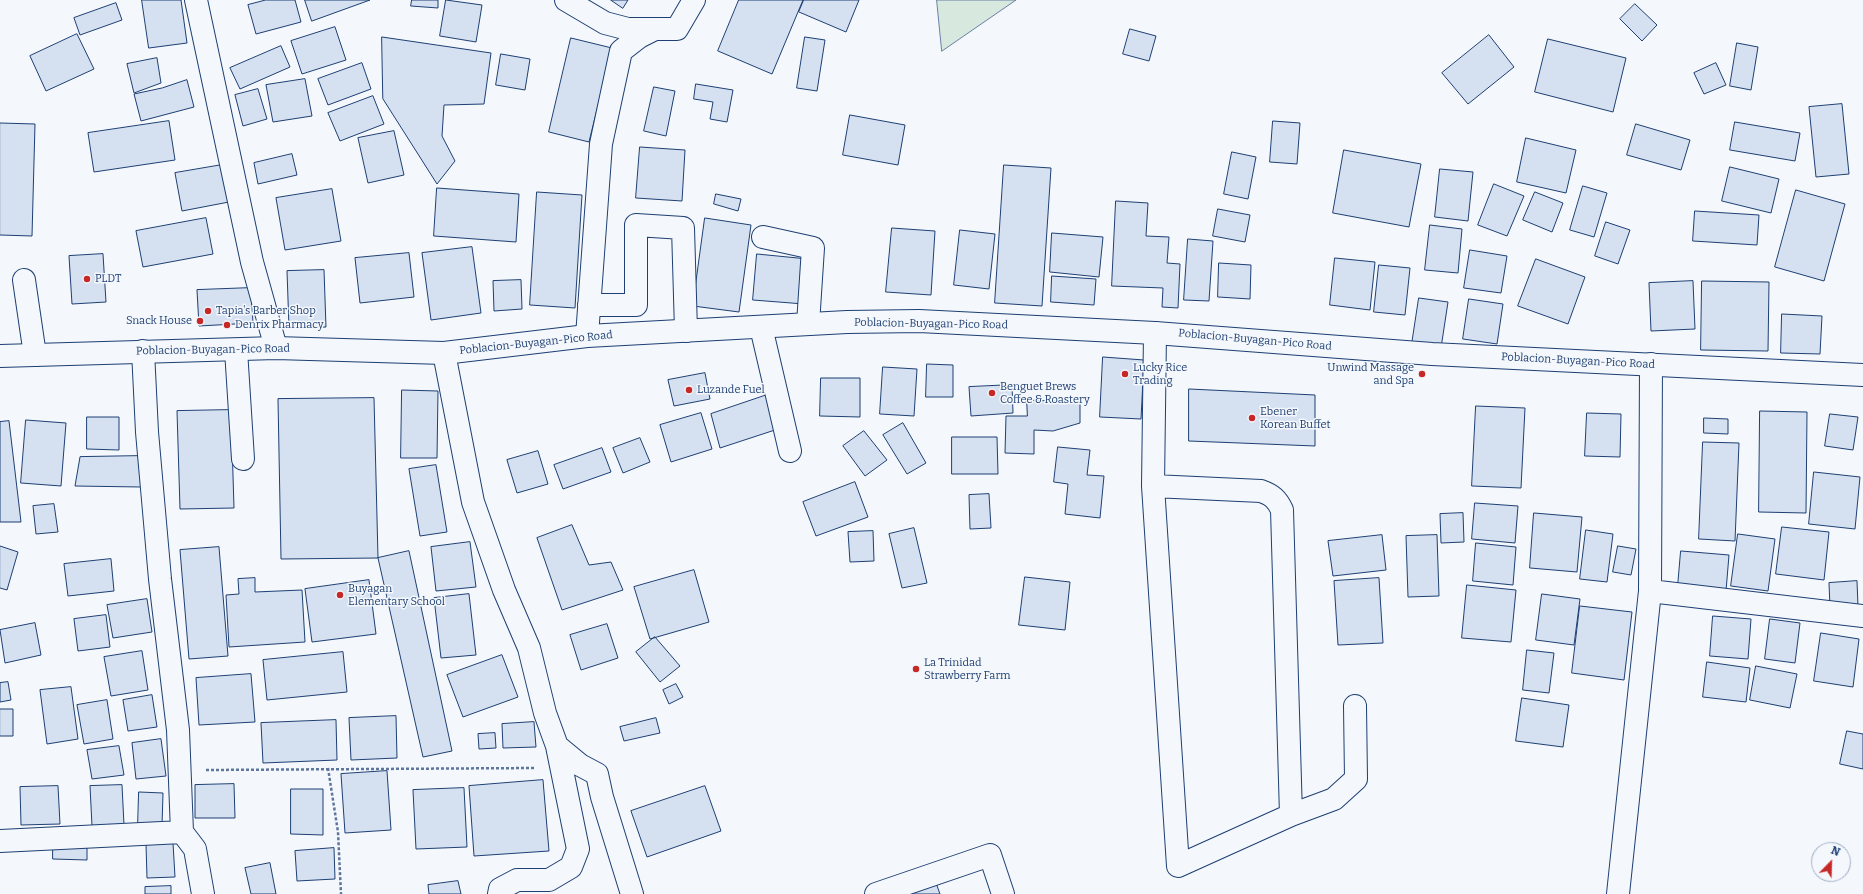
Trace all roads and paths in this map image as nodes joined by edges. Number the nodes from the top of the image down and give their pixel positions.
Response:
1 (196, 0) edge
2 (566, 0) edge
3 (694, 0) edge
4 (655, 29) junction
5 (763, 237) dead end
6 (24, 280) dead end
7 (589, 305) junction
8 (636, 305) junction
9 (808, 324) junction
10 (761, 327) junction
11 (686, 331) junction
12 (1155, 332) junction
13 (637, 334) junction
14 (587, 336) junction
15 (276, 348) junction
16 (236, 350) junction
17 (143, 351) junction
18 (444, 353) junction
19 (36, 355) junction
20 (0, 356) edge
21 (1651, 364) junction
22 (1863, 375) edge
23 (790, 451) dead end
24 (242, 459) dead end
25 (1153, 486) junction
26 (1650, 591) junction
27 (1863, 616) edge
28 (1355, 706) dead end
29 (557, 746) junction
30 (328, 768) junction
31 (562, 768) junction
32 (180, 770) junction
33 (1291, 815) junction
34 (182, 832) junction
35 (0, 841) edge
36 (203, 894) edge
37 (341, 894) edge
38 (499, 894) edge
39 (632, 894) edge
40 (876, 894) edge
41 (1003, 894) edge
42 (1618, 894) edge

1 - 15 street
2 - 4 street
3 - 4 street
4 - 7 street
5 - 9 street
6 - 19 street
7 - 8 street
7 - 14 street
8 - 11 street
8 - 13 street
9 - 10 street, Poblacion-Buyagan-Pico Road
9 - 12 street, Poblacion-Buyagan-Pico Road
10 - 11 street, Poblacion-Buyagan-Pico Road
10 - 23 street
11 - 13 street, Poblacion-Buyagan-Pico Road
12 - 21 street, Poblacion-Buyagan-Pico Road
12 - 25 street
13 - 14 street, Poblacion-Buyagan-Pico Road
14 - 18 street, Poblacion-Buyagan-Pico Road
15 - 16 street, Poblacion-Buyagan-Pico Road
15 - 18 street, Poblacion-Buyagan-Pico Road
16 - 17 street, Poblacion-Buyagan-Pico Road
16 - 24 street
17 - 19 street, Poblacion-Buyagan-Pico Road
17 - 32 street
18 - 29 street
19 - 20 street, Poblacion-Buyagan-Pico Road
21 - 22 street, Poblacion-Buyagan-Pico Road
21 - 26 street
25 - 33 street
25 - 33 street
26 - 27 street
26 - 42 street
28 - 33 street
29 - 31 street
29 - 39 street
30 - 31 path
30 - 32 path
30 - 37 path
31 - 38 street
32 - 34 street
34 - 35 street
34 - 36 street
40 - 41 street

